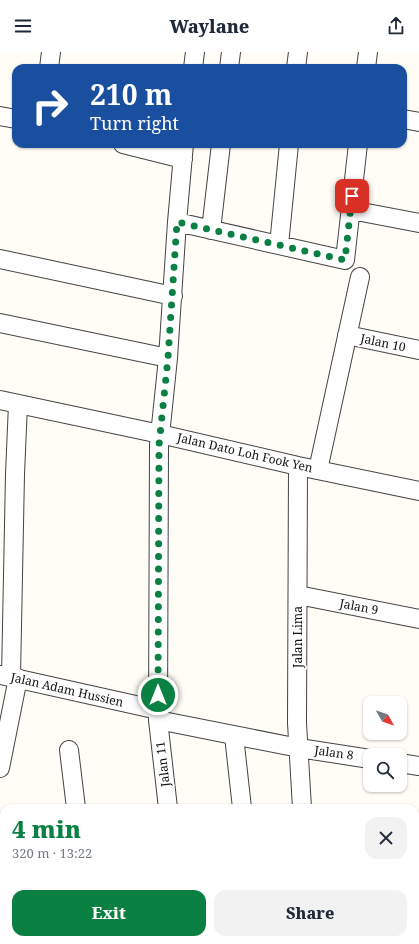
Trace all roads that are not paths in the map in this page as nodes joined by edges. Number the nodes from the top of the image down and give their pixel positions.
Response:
1 (51, 52) edge
2 (195, 52) edge
3 (231, 52) edge
4 (298, 52) edge
5 (368, 52) edge
6 (50, 64) edge
7 (194, 64) edge
8 (230, 64) edge
9 (296, 64) edge
10 (366, 64) edge
11 (0, 116) edge
12 (12, 118) edge
13 (407, 120) edge
14 (419, 122) edge
15 (158, 148) edge
16 (221, 148) edge
17 (289, 148) edge
18 (358, 148) edge
19 (184, 151) edge
20 (351, 210) junction
21 (177, 222) junction
22 (419, 223) edge
23 (211, 230) junction
24 (279, 245) junction
25 (0, 259) edge
26 (360, 276) dead end
27 (173, 296) junction
28 (0, 323) edge
29 (347, 335) junction
30 (419, 350) edge
31 (168, 358) junction
32 (0, 400) edge
33 (18, 404) junction
34 (160, 434) junction
35 (298, 466) junction
36 (318, 470) junction
37 (7, 472) edge
38 (419, 491) edge
39 (7, 538) edge
40 (298, 595) junction
41 (419, 619) edge
42 (10, 677) edge
43 (158, 715) junction
44 (234, 736) junction
45 (299, 748) junction
46 (69, 750) dead end
47 (363, 758) edge
48 (407, 764) edge
49 (419, 766) edge
50 (0, 768) edge
51 (72, 773) junction
52 (66, 804) edge
53 (76, 804) edge
54 (168, 804) edge
55 (242, 804) edge
56 (302, 804) edge

1 - 6 street
2 - 7 street
3 - 8 street
4 - 9 street
5 - 10 street
11 - 12 street
13 - 14 street
15 - 19 street
16 - 23 street
17 - 24 street
18 - 20 street
19 - 21 street, Jalan 11
20 - 22 street
20 - 24 street
21 - 23 street
21 - 27 street, Jalan 11
23 - 24 street
25 - 27 street
26 - 29 street
27 - 31 street, Jalan 11
28 - 31 street
29 - 30 street, Jalan 10
29 - 36 street
31 - 34 street, Jalan 11
32 - 33 street, Jalan Dato Loh Fook Yen
33 - 34 street, Jalan Dato Loh Fook Yen
33 - 37 street
34 - 35 street, Jalan Dato Loh Fook Yen
34 - 43 street, Jalan 11
35 - 36 street, Jalan Dato Loh Fook Yen
35 - 40 street, Jalan Lima
36 - 38 street, Jalan Dato Loh Fook Yen
37 - 39 street
39 - 42 street
40 - 41 street, Jalan 9
40 - 45 street, Jalan Lima
42 - 43 street, Jalan Adam Hussien
42 - 50 street
43 - 44 street, Jalan Adam Hussien
43 - 54 street, Jalan 11
44 - 45 street, Jalan 8
44 - 55 street
45 - 47 street, Jalan 8
45 - 56 street, Jalan Lima
46 - 51 street
48 - 49 street
51 - 52 street
51 - 53 street

